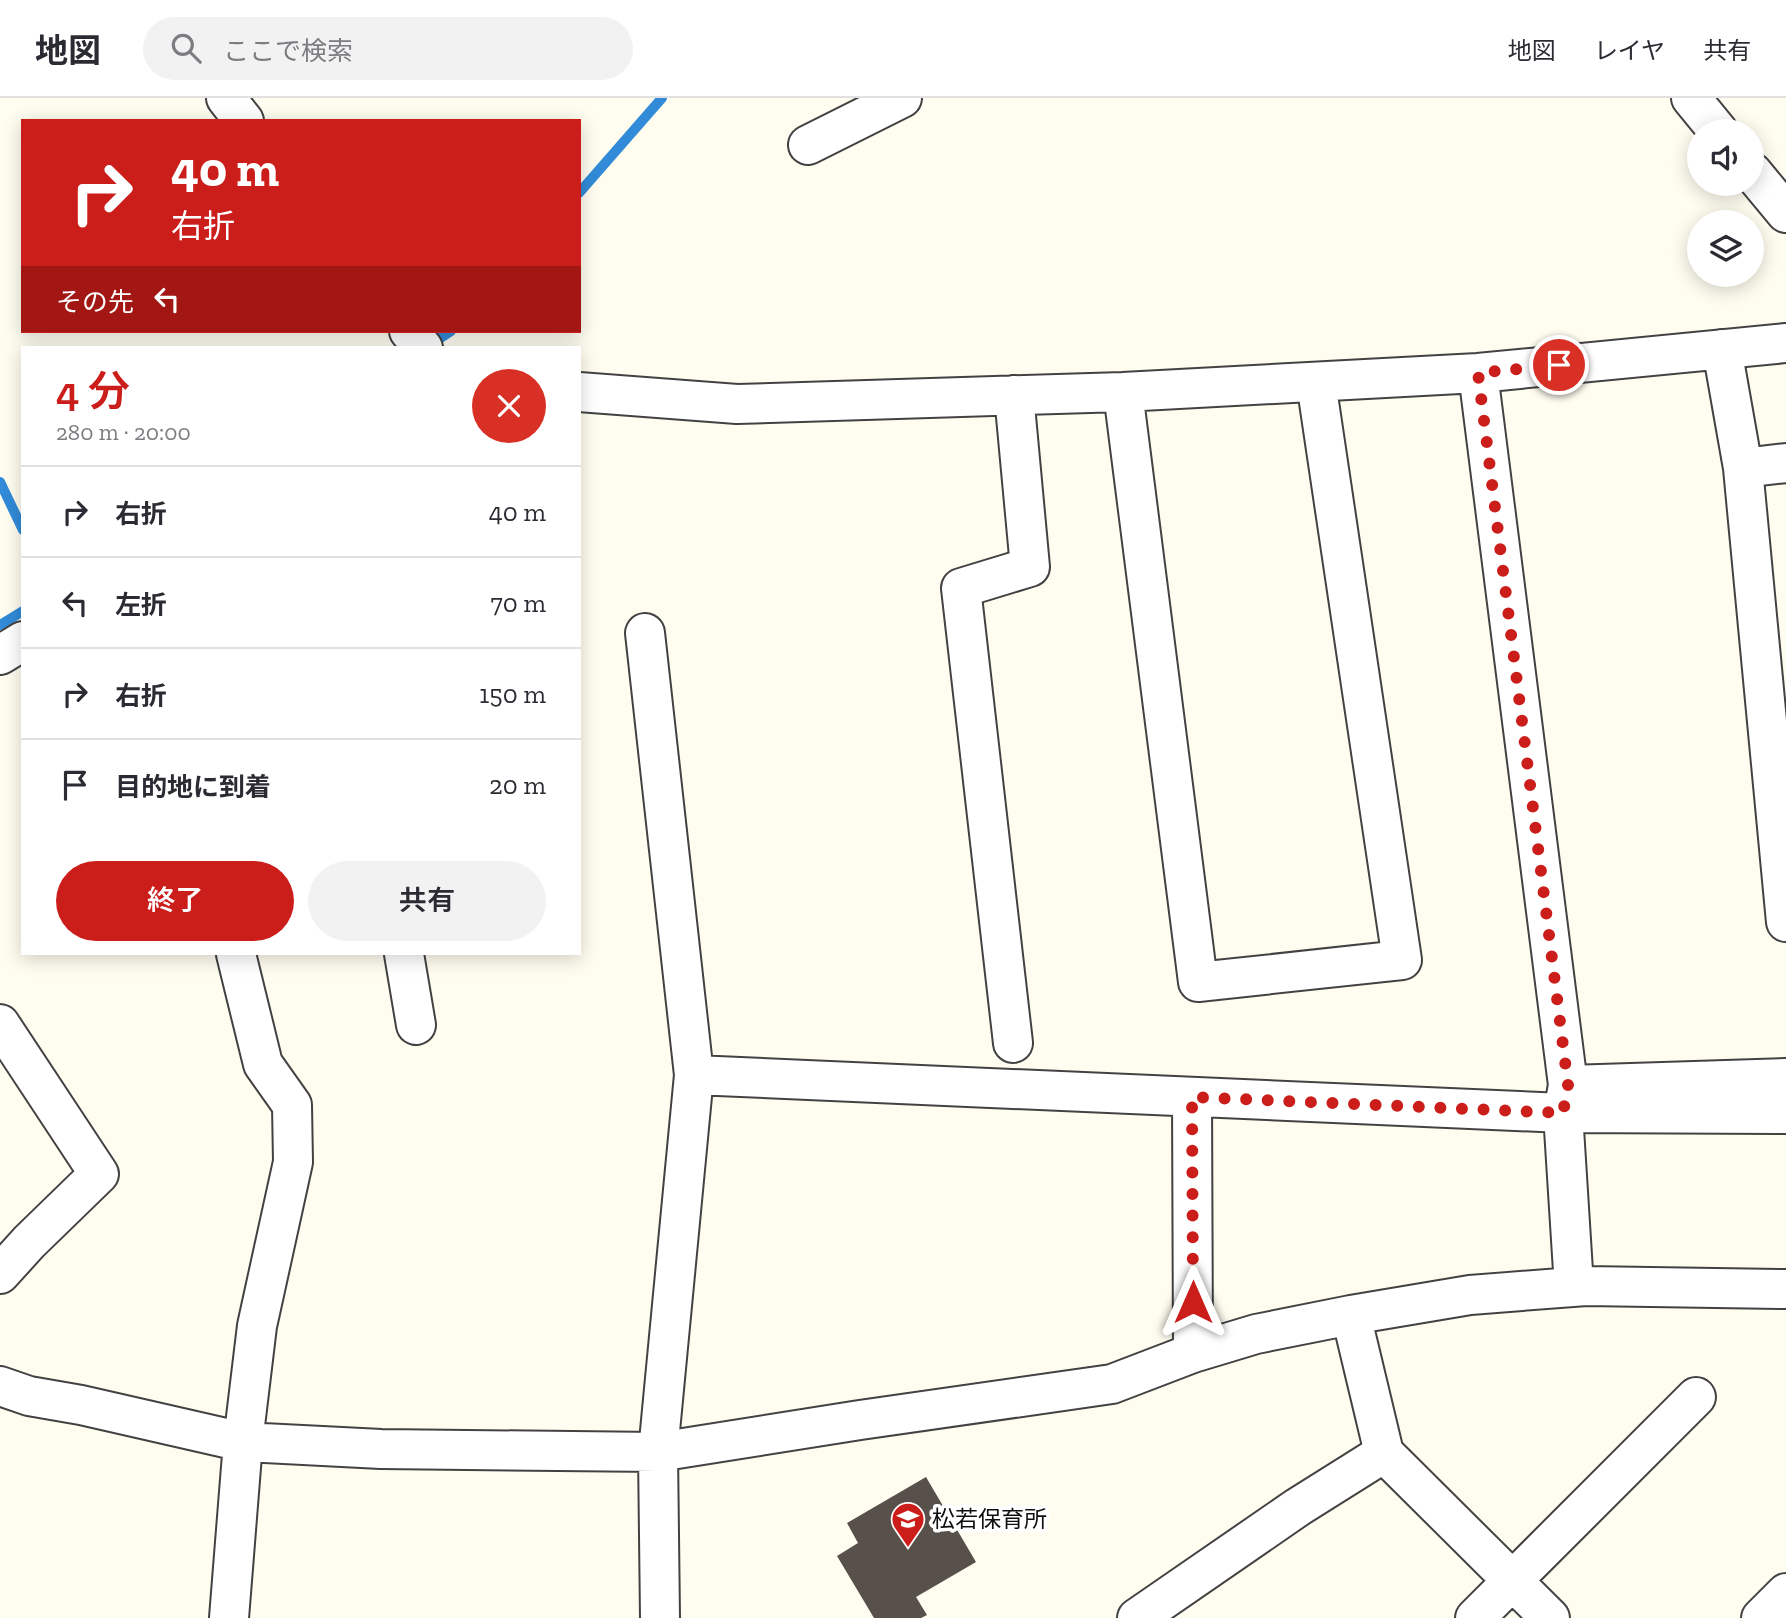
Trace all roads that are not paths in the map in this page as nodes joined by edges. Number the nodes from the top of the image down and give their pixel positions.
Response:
1 (226, 98) edge
2 (902, 98) edge
3 (1691, 98) edge
4 (242, 119) edge
5 (1708, 119) edge
6 (808, 145) dead end
7 (1764, 187) edge
8 (1786, 214) edge
9 (1786, 342) edge
10 (1722, 349) junction
11 (1478, 373) junction
12 (1316, 382) junction
13 (581, 392) edge
14 (1123, 392) junction
15 (1014, 395) junction
16 (1786, 463) edge
17 (1743, 468) junction
18 (645, 633) dead end
19 (21, 642) edge
20 (0, 655) edge
21 (1786, 922) edge
22 (236, 955) edge
23 (404, 955) edge
24 (0, 1024) edge
25 (416, 1025) dead end
26 (1013, 1043) dead end
27 (694, 1075) junction
28 (1786, 1078) edge
29 (1192, 1097) junction
30 (1565, 1099) junction
31 (1786, 1114) edge
32 (0, 1273) edge
33 (1574, 1287) junction
34 (1786, 1289) edge
35 (1351, 1315) junction
36 (1193, 1353) junction
37 (0, 1386) edge
38 (1696, 1397) dead end
39 (243, 1442) junction
40 (658, 1452) junction
41 (1384, 1453) junction
42 (1513, 1581) junction
43 (1786, 1593) edge
44 (229, 1618) edge
45 (660, 1618) edge
46 (1137, 1618) edge
47 (1475, 1618) edge
48 (1550, 1618) edge
49 (1761, 1618) edge

1 - 4 street
2 - 6 street
3 - 5 street
7 - 8 street
9 - 10 street
10 - 11 street
10 - 17 street
11 - 12 street
11 - 30 street
12 - 14 street
12 - 14 street
13 - 15 street
14 - 15 street
15 - 26 street
16 - 17 street
17 - 21 street
18 - 27 street
19 - 20 street
22 - 39 street
23 - 25 street
24 - 32 street
27 - 29 street
27 - 40 street
28 - 30 street
29 - 30 street
29 - 36 street
30 - 31 street
30 - 33 street
33 - 34 street
33 - 35 street
35 - 36 street
35 - 41 street
36 - 40 street
37 - 39 street
38 - 42 street
39 - 40 street
39 - 44 street
40 - 45 street
41 - 42 street
41 - 46 street
42 - 47 street
42 - 48 street
43 - 49 street

